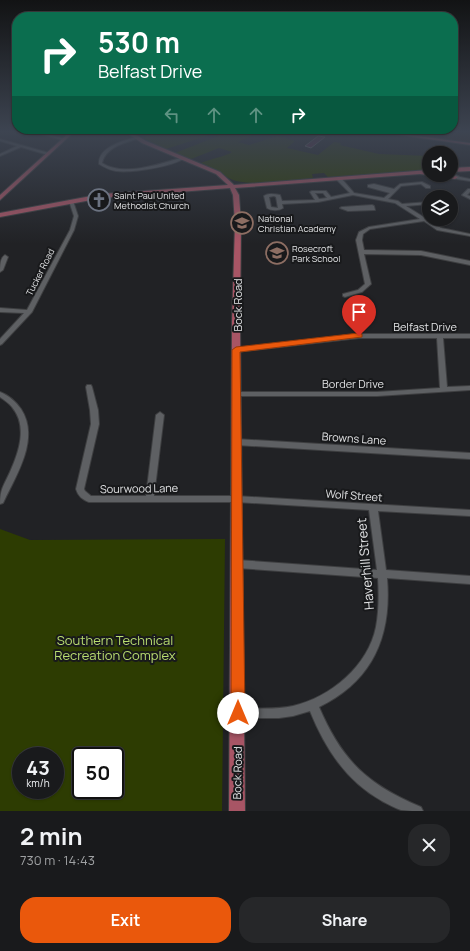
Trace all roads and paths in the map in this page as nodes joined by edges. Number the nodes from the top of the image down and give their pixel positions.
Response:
1 (32, 169) edge
2 (208, 169) edge
3 (470, 169) edge
4 (458, 172) edge
5 (419, 173) joint
6 (422, 173) edge
7 (458, 175) edge
8 (458, 175) edge
9 (339, 179) junction
10 (468, 179) edge
11 (416, 184) junction
12 (253, 185) junction
13 (374, 185) dead end
14 (233, 186) junction
15 (470, 190) edge
16 (393, 191) junction
17 (353, 194) junction
18 (236, 196) junction
19 (0, 198) edge
20 (367, 198) junction
21 (470, 198) edge
22 (331, 199) junction
23 (385, 200) junction
24 (71, 201) junction
25 (318, 201) junction
26 (279, 203) dead end
27 (422, 204) edge
28 (402, 205) junction
29 (372, 206) junction
30 (0, 215) edge
31 (422, 219) edge
32 (422, 220) edge
33 (435, 226) edge
34 (470, 236) edge
35 (362, 252) junction
36 (5, 258) dead end
37 (470, 263) edge
38 (0, 270) edge
39 (345, 295) dead end
40 (0, 310) edge
41 (29, 312) junction
42 (440, 336) junction
43 (470, 336) edge
44 (0, 343) edge
45 (236, 350) junction
46 (89, 387) dead end
47 (470, 388) edge
48 (444, 390) junction
49 (0, 394) edge
50 (236, 394) junction
51 (160, 415) dead end
52 (236, 442) junction
53 (470, 456) edge
54 (150, 498) junction
55 (236, 499) junction
56 (0, 501) edge
57 (373, 508) junction
58 (470, 513) edge
59 (237, 564) junction
60 (381, 573) junction
61 (470, 580) edge
62 (313, 706) junction
63 (238, 713) junction
64 (237, 811) edge
65 (417, 811) edge

1 - 19 main road
2 - 14 main road
3 - 4 main road
5 - 6 main road
5 - 9 main road
7 - 10 street
8 - 10 street
9 - 12 main road
9 - 17 street
11 - 11 street
11 - 16 street
12 - 14 main road
12 - 18 main road
13 - 16 street
14 - 18 main road, Bock Road
14 - 24 main road
15 - 21 street
16 - 23 street
17 - 20 street
17 - 22 street
18 - 45 main road, Bock Road
20 - 23 street
20 - 29 street
22 - 25 street
22 - 25 street
23 - 28 street
24 - 30 main road
24 - 41 street, Tucker Road
25 - 26 street
27 - 28 street
28 - 31 street
29 - 29 street
32 - 35 street
33 - 34 street
35 - 37 street
35 - 39 street
36 - 38 street
40 - 41 street
41 - 44 street, Tucker Road
42 - 43 street, Belfast Drive
42 - 45 street, Belfast Drive
42 - 48 street
45 - 50 main road, Bock Road
46 - 54 street, Sourwood Lane
47 - 48 street, Border Drive
48 - 50 street, Border Drive
49 - 56 street
50 - 52 main road, Bock Road
51 - 54 street
52 - 53 street, Browns Lane
52 - 55 main road, Bock Road
54 - 55 street, Sourwood Lane
55 - 57 street, Wolf Street
55 - 59 main road, Bock Road
57 - 58 street, Wolf Street
57 - 60 street, Haverhill Street
59 - 60 street
59 - 63 main road, Bock Road
60 - 61 street
60 - 62 street, Haverhill Street
62 - 63 street, Haverhill Street
62 - 65 street
63 - 64 main road, Bock Road

